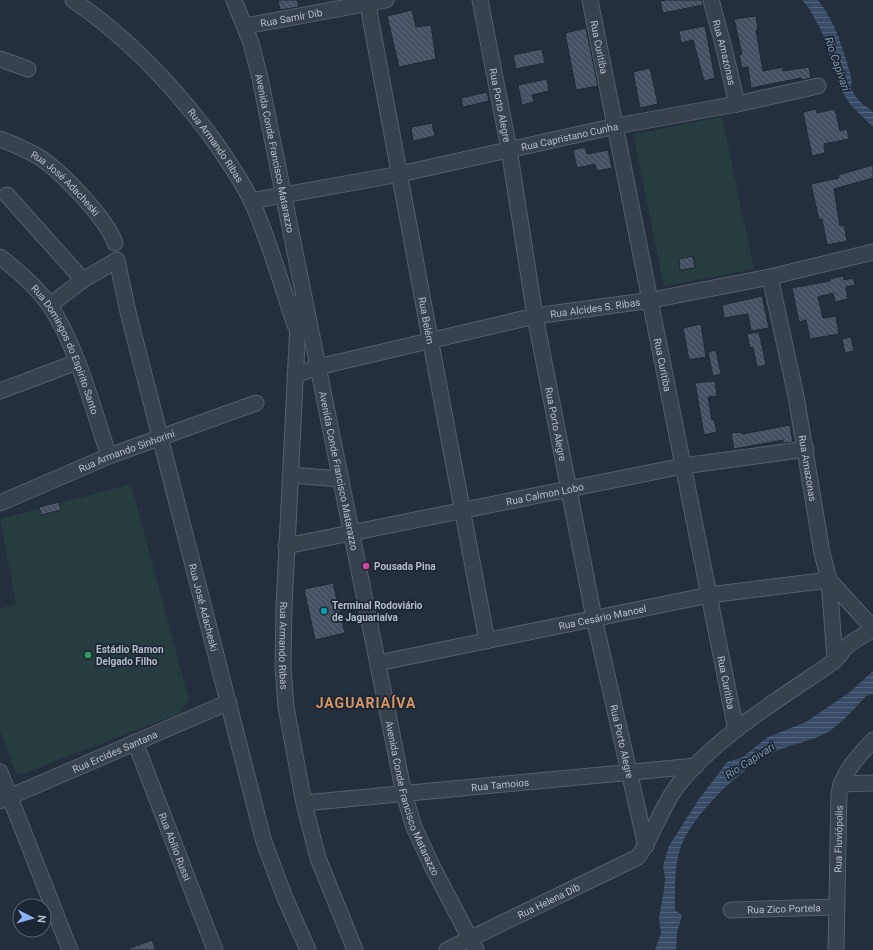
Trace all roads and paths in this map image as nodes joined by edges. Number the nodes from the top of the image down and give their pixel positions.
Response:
1 (73, 0) edge
2 (234, 0) edge
3 (386, 0) edge
4 (480, 0) edge
5 (590, 0) edge
6 (711, 0) edge
7 (368, 2) edge
8 (245, 26) junction
9 (0, 58) edge
10 (28, 69) dead end
11 (818, 86) dead end
12 (737, 104) junction
13 (616, 126) junction
14 (0, 139) edge
15 (509, 149) junction
16 (400, 174) junction
17 (7, 195) dead end
18 (283, 197) junction
19 (251, 201) junction
20 (115, 243) dead end
21 (873, 252) edge
22 (0, 257) edge
23 (770, 277) junction
24 (84, 280) junction
25 (300, 281) junction
26 (652, 300) junction
27 (50, 306) junction
28 (535, 316) junction
29 (298, 332) junction
30 (429, 340) junction
31 (77, 362) junction
32 (318, 367) junction
33 (295, 375) junction
34 (0, 391) edge
35 (256, 403) dead end
36 (160, 436) junction
37 (806, 450) junction
38 (109, 456) junction
39 (683, 466) junction
40 (290, 475) junction
41 (340, 479) junction
42 (569, 489) junction
43 (0, 503) edge
44 (462, 511) junction
45 (351, 533) junction
46 (286, 546) junction
47 (829, 580) junction
48 (709, 595) junction
49 (594, 618) junction
50 (873, 629) edge
51 (487, 641) junction
52 (835, 660) junction
53 (378, 663) junction
54 (229, 702) junction
55 (736, 730) junction
56 (873, 740) edge
57 (135, 742) junction
58 (696, 766) junction
59 (0, 772) edge
60 (628, 772) junction
61 (841, 784) junction
62 (873, 784) edge
63 (404, 794) junction
64 (5, 799) edge
65 (304, 803) junction
66 (646, 846) junction
67 (836, 907) junction
68 (731, 910) dead end
69 (473, 944) edge
70 (70, 950) edge
71 (215, 950) edge
72 (308, 950) edge
73 (355, 950) edge
74 (447, 950) edge
75 (836, 950) edge

1 - 19 street, Rua Armando Ribas
2 - 8 street, Avenida Conde Francisco Matarazzo
3 - 7 street, Rua Samir Dib
4 - 15 street, Rua Porto Alegre
5 - 13 street, Rua Curitiba
6 - 12 street, Rua Amazonas
7 - 8 street, Rua Samir Dib
7 - 16 street, Rua Belém
8 - 18 street, Avenida Conde Francisco Matarazzo
9 - 10 street
11 - 12 street, Rua Capristano Cunha
12 - 13 street, Rua Capristano Cunha
13 - 15 street, Rua Capristano Cunha
13 - 26 street, Rua Curitiba
14 - 20 street, Rua José Adacheski
15 - 16 street, Rua Capristano Cunha
15 - 28 street, Rua Porto Alegre
16 - 18 street, Rua Capristano Cunha
16 - 30 street, Rua Belém
17 - 24 street
18 - 19 street, Rua Capristano Cunha
18 - 25 street, Avenida Conde Francisco Matarazzo
19 - 29 street, Rua Armando Ribas
21 - 23 street, Rua Alcides S. Ribas
22 - 27 street, Rua Domingos do Espírito Santo
23 - 26 street, Rua Alcides S. Ribas
23 - 37 street, Rua Amazonas
24 - 27 street
24 - 36 street, Rua José Adacheski
25 - 29 street, Rua Armando Ribas
25 - 32 street, Avenida Conde Francisco Matarazzo
26 - 28 street, Rua Alcides S. Ribas
26 - 39 street, Rua Curitiba
27 - 31 street, Rua Domingos do Espírito Santo
28 - 30 street, Rua Alcides S. Ribas
28 - 42 street, Rua Porto Alegre
29 - 33 street, Rua Armando Ribas
30 - 32 street, Rua Alcides S. Ribas
30 - 44 street, Rua Belém
31 - 34 street
31 - 38 street, Rua Domingos do Espírito Santo
32 - 33 street, Rua Alcides S. Ribas
32 - 41 street, Avenida Conde Francisco Matarazzo
33 - 40 street, Rua Armando Ribas
35 - 36 street, Rua Armando Sinhorini
36 - 38 street, Rua Armando Sinhorini
36 - 54 street, Rua José Adacheski
37 - 39 street, Rua Calmon Lobo
37 - 47 street, Rua Amazonas
38 - 43 street, Rua Armando Sinhorini
39 - 42 street, Rua Calmon Lobo
39 - 48 street, Rua Curitiba
40 - 41 street
40 - 46 street, Rua Armando Ribas
41 - 45 street, Avenida Conde Francisco Matarazzo
42 - 44 street, Rua Calmon Lobo
42 - 49 street, Rua Porto Alegre
44 - 45 street, Rua Calmon Lobo
44 - 51 street, Rua Belém
45 - 46 street, Rua Calmon Lobo
45 - 53 street, Avenida Conde Francisco Matarazzo
46 - 65 street, Rua Armando Ribas
47 - 48 street, Rua Cesário Manoel
47 - 50 street
47 - 52 street, Rua Amazonas
48 - 49 street, Rua Cesário Manoel
48 - 55 street, Rua Curitiba
49 - 51 street, Rua Cesário Manoel
49 - 60 street, Rua Porto Alegre
50 - 52 street
51 - 53 street, Rua Cesário Manoel
52 - 55 street
53 - 63 street, Avenida Conde Francisco Matarazzo
54 - 57 street, Rua Ercides Santana
54 - 72 street, Rua José Adacheski
55 - 58 street
56 - 61 street, Rua Fluviópolis
57 - 64 street, Rua Ercides Santana
57 - 71 street, Rua Abílio Russi
58 - 60 street, Rua Tamoios
58 - 66 street
59 - 64 street
60 - 63 street, Rua Tamoios
60 - 66 street, Rua Porto Alegre
61 - 62 street
61 - 67 street, Rua Fluviópolis
63 - 65 street, Rua Tamoios
63 - 69 street, Avenida Conde Francisco Matarazzo
64 - 70 street
65 - 73 street, Rua Armando Ribas
66 - 69 street, Rua Helena Dib
67 - 68 street, Rua Zico Portela
67 - 75 street, Rua Fluviópolis
69 - 74 street, Rua Helena Dib

